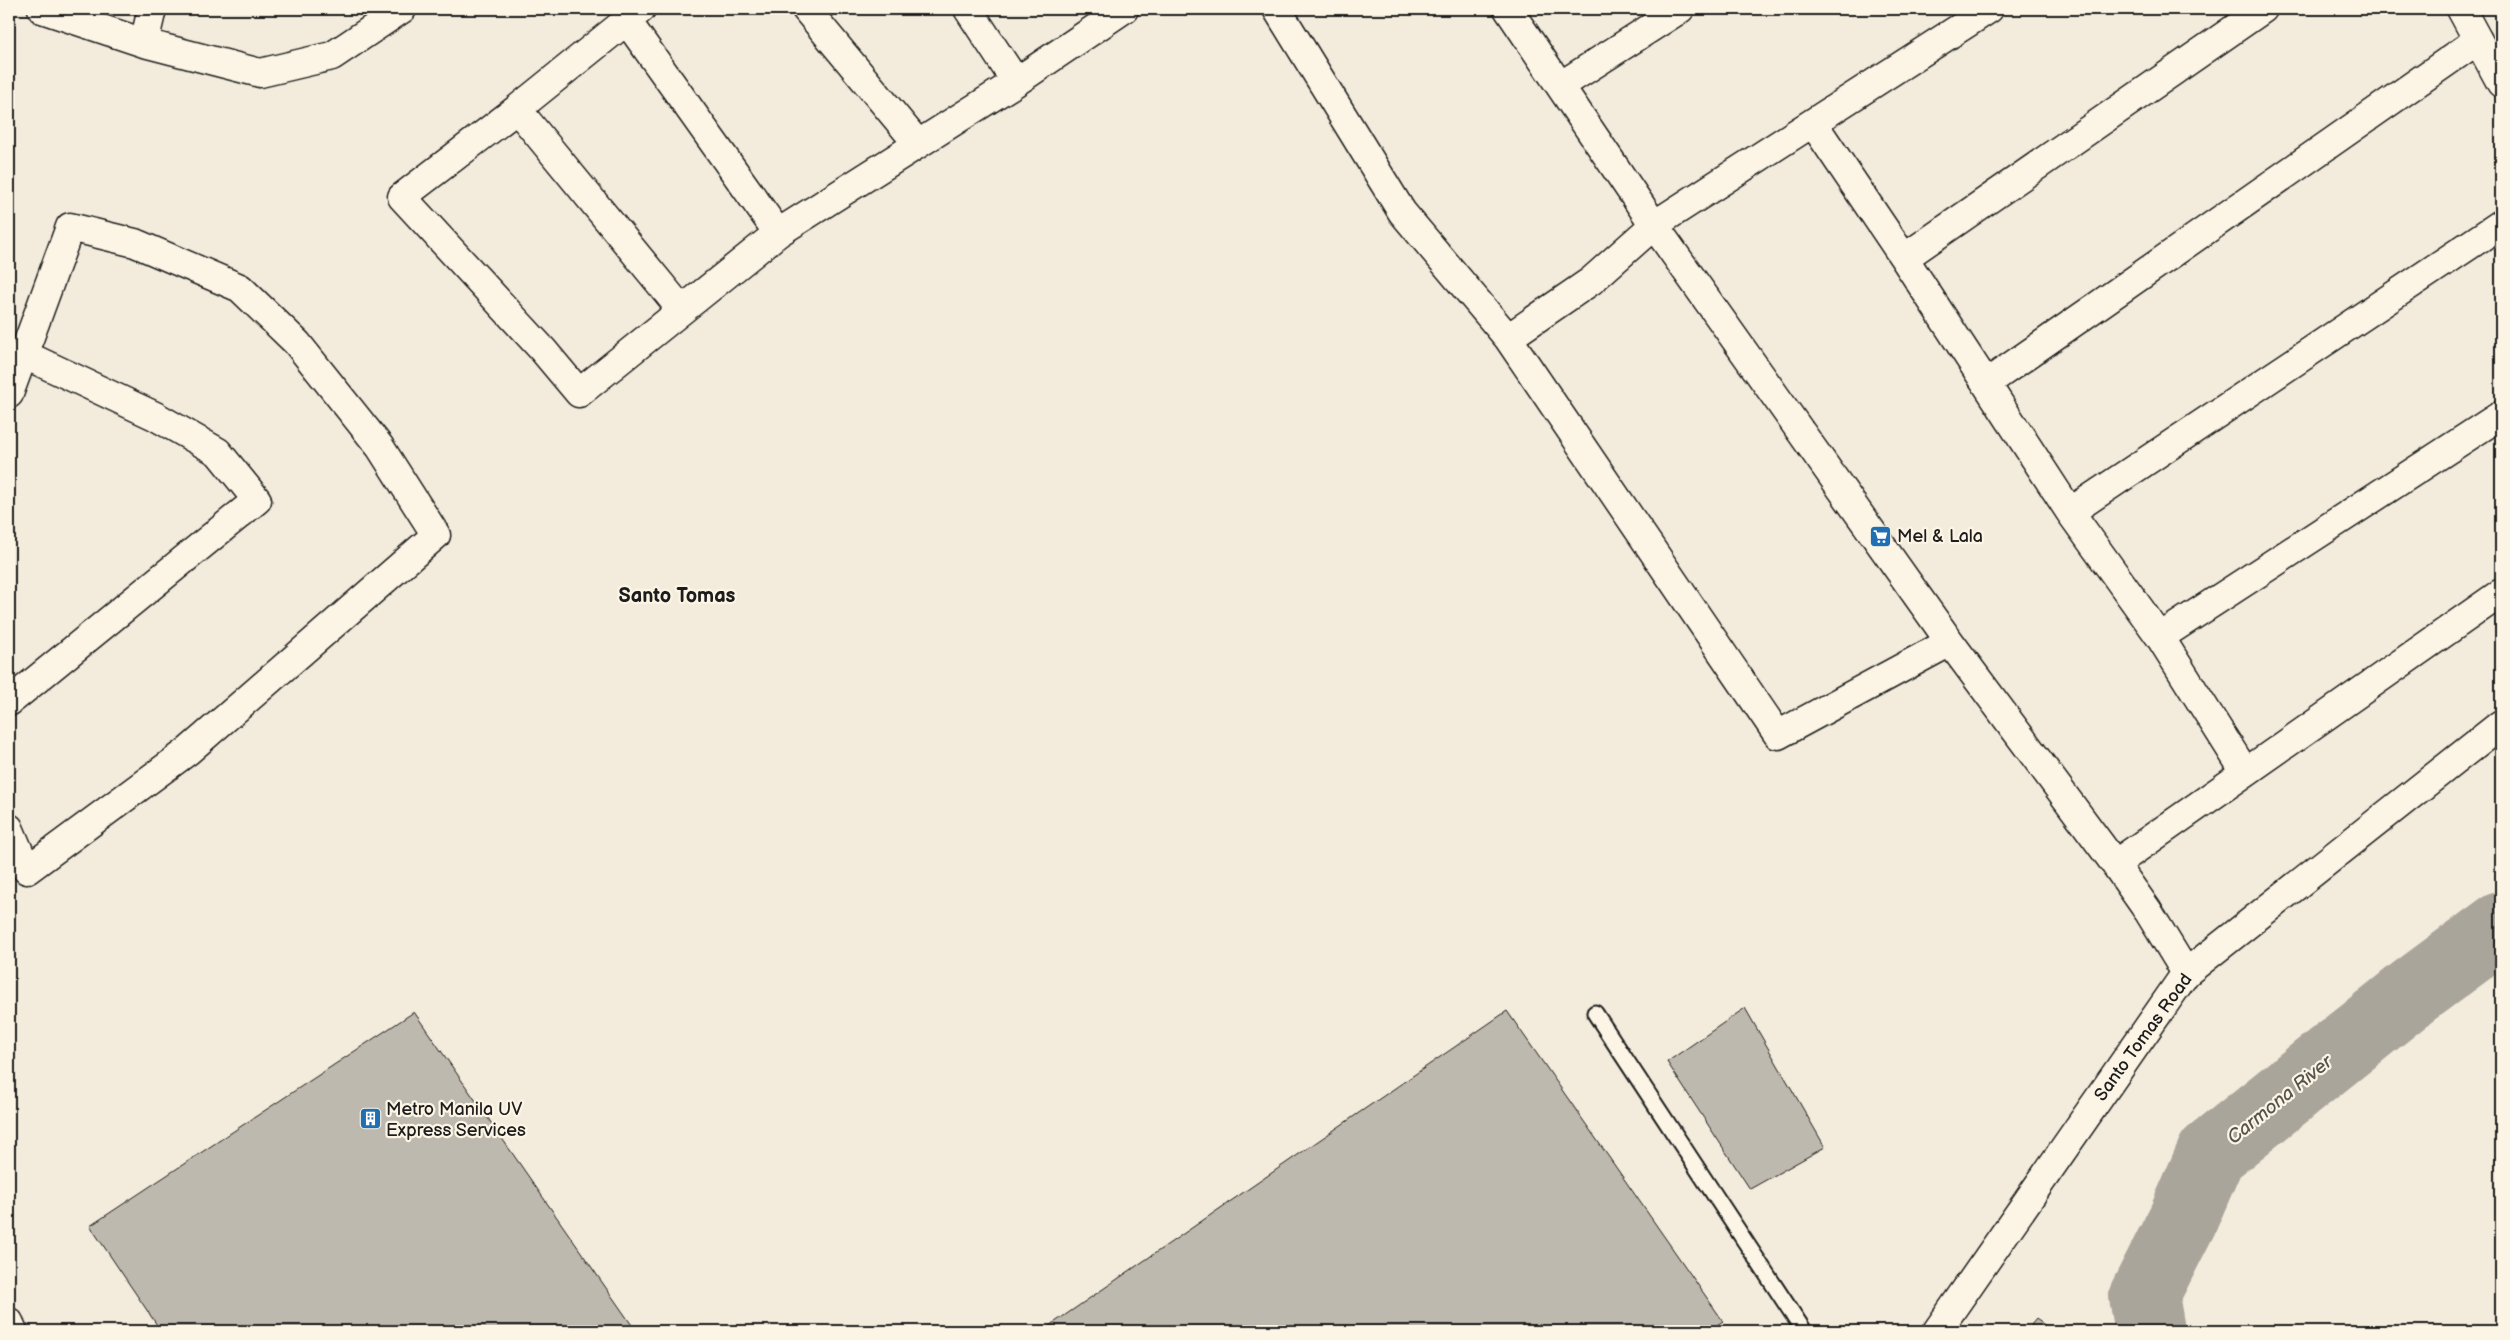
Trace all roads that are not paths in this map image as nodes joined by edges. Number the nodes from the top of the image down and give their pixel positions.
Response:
1 (42, 9) edge
2 (152, 9) edge
3 (402, 9) edge
4 (806, 9) edge
5 (968, 9) edge
6 (1124, 9) edge
7 (1276, 9) edge
8 (1508, 9) edge
9 (1680, 9) edge
10 (1989, 9) edge
11 (2263, 9) edge
12 (2461, 9) edge
13 (634, 15) edge
14 (2478, 40) junction
15 (144, 43) junction
16 (1016, 82) junction
17 (2501, 83) edge
18 (1560, 86) junction
19 (517, 109) junction
20 (1813, 123) junction
21 (918, 144) junction
22 (2501, 224) edge
23 (1654, 225) junction
24 (778, 233) junction
25 (1904, 258) junction
26 (681, 309) junction
27 (1508, 338) junction
28 (23, 354) junction
29 (1987, 383) junction
30 (9, 394) edge
31 (2501, 415) edge
32 (2070, 512) junction
33 (2501, 593) edge
34 (2160, 638) junction
35 (1950, 642) junction
36 (9, 702) edge
37 (2501, 724) edge
38 (2245, 772) junction
39 (9, 828) edge
40 (2116, 864) junction
41 (2186, 973) junction
42 (1595, 1013) dead end
43 (9, 1322) edge
44 (13, 1331) edge
45 (1804, 1331) edge
46 (1937, 1331) edge

1 - 15 street
2 - 15 street
3 - 15 street
4 - 21 street
5 - 16 street
6 - 16 street
7 - 27 street
8 - 18 street
9 - 18 street
10 - 20 street
11 - 25 street
12 - 14 street
13 - 19 street
13 - 24 street
14 - 17 street
14 - 29 street
16 - 21 street
18 - 23 street
19 - 26 street
19 - 26 street
20 - 23 street
20 - 25 street
21 - 24 street
22 - 32 street
23 - 27 street
23 - 35 street
24 - 26 street
25 - 29 street
27 - 35 street
28 - 30 street
28 - 36 street
28 - 39 street
29 - 32 street
31 - 34 street
32 - 34 street
33 - 38 street
34 - 38 street
35 - 40 street
37 - 41 street, Santo Tomas Road
38 - 40 street
40 - 41 street
41 - 46 street, Santo Tomas Road
42 - 45 lane
43 - 44 street

